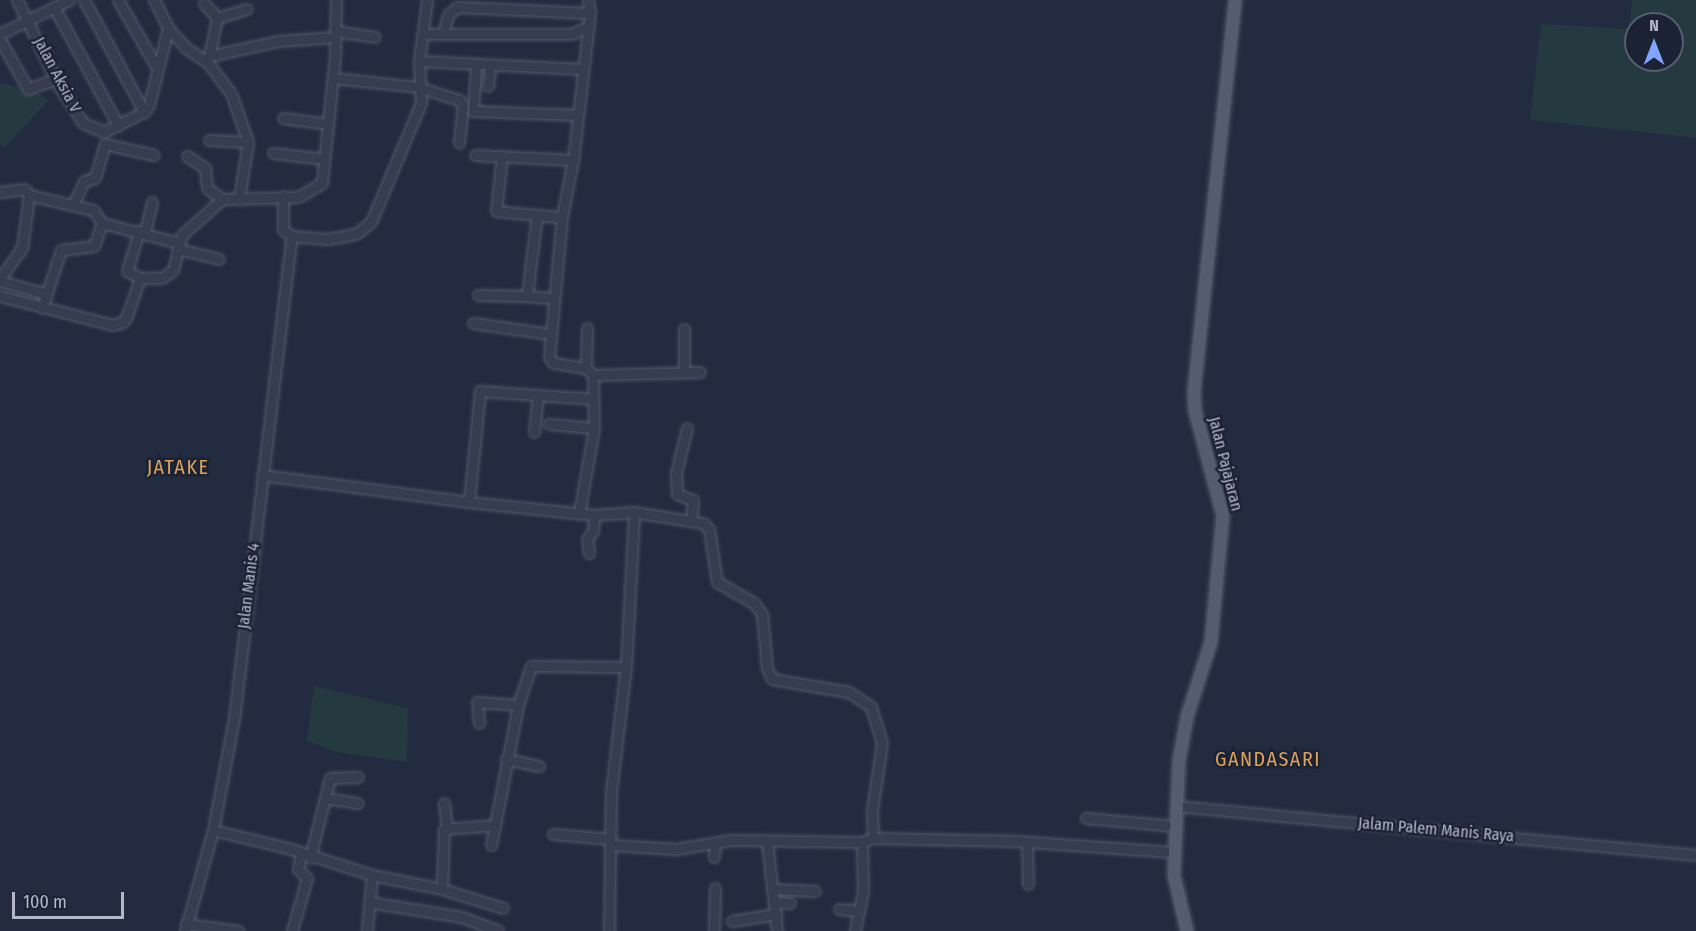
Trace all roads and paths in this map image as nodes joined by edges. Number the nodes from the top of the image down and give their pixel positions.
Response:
1 (17, 0) edge
2 (84, 0) edge
3 (118, 0) edge
4 (154, 0) edge
5 (336, 0) edge
6 (427, 0) edge
7 (588, 0) edge
8 (1235, 0) edge
9 (60, 3) edge
10 (204, 3) dead end
11 (247, 9) dead end
12 (590, 13) junction
13 (218, 18) junction
14 (27, 20) junction
15 (168, 28) junction
16 (586, 28) junction
17 (0, 34) edge
18 (335, 34) junction
19 (423, 34) junction
20 (443, 34) junction
21 (375, 37) dead end
22 (0, 40) edge
23 (209, 60) junction
24 (419, 61) junction
25 (156, 66) junction
26 (476, 66) junction
27 (490, 66) junction
28 (582, 69) junction
29 (333, 78) junction
30 (56, 79) junction
31 (488, 86) dead end
32 (416, 87) junction
33 (144, 112) junction
34 (578, 115) junction
35 (283, 118) dead end
36 (117, 123) junction
37 (328, 124) junction
38 (209, 140) dead end
39 (248, 142) junction
40 (459, 143) dead end
41 (273, 153) dead end
42 (154, 155) dead end
43 (475, 155) dead end
44 (187, 156) dead end
45 (502, 156) junction
46 (324, 159) junction
47 (573, 160) junction
48 (0, 192) edge
49 (29, 195) junction
50 (283, 196) junction
51 (239, 198) junction
52 (222, 199) junction
53 (152, 202) dead end
54 (73, 205) junction
55 (537, 215) junction
56 (562, 217) junction
57 (102, 223) junction
58 (142, 232) junction
59 (292, 236) junction
60 (179, 246) junction
61 (219, 259) dead end
62 (140, 278) junction
63 (0, 280) edge
64 (47, 294) junction
65 (0, 296) edge
66 (478, 296) dead end
67 (527, 296) junction
68 (553, 298) junction
69 (42, 308) junction
70 (473, 323) dead end
71 (587, 328) dead end
72 (684, 329) dead end
73 (550, 334) junction
74 (589, 371) junction
75 (684, 372) junction
76 (700, 372) dead end
77 (538, 395) junction
78 (594, 399) junction
79 (549, 424) dead end
80 (594, 428) junction
81 (687, 428) dead end
82 (534, 432) dead end
83 (262, 475) junction
84 (469, 502) junction
85 (634, 512) junction
86 (579, 514) junction
87 (594, 515) junction
88 (691, 521) junction
89 (590, 553) dead end
90 (626, 667) junction
91 (518, 705) junction
92 (479, 723) dead end
93 (506, 759) junction
94 (538, 766) dead end
95 (358, 777) dead end
96 (325, 798) junction
97 (358, 803) dead end
98 (444, 803) dead end
99 (1176, 806) junction
100 (1086, 818) dead end
101 (495, 825) junction
102 (1175, 826) junction
103 (447, 827) junction
104 (213, 830) junction
105 (553, 834) dead end
106 (873, 838) junction
107 (610, 842) junction
108 (767, 842) junction
109 (862, 842) junction
110 (1027, 842) junction
111 (715, 843) junction
112 (491, 845) dead end
113 (1173, 852) junction
114 (1696, 855) edge
115 (305, 856) junction
116 (714, 858) dead end
117 (372, 875) junction
118 (1028, 884) dead end
119 (715, 888) dead end
120 (442, 889) junction
121 (773, 889) junction
122 (815, 891) dead end
123 (369, 902) junction
124 (775, 902) junction
125 (790, 903) dead end
126 (503, 908) dead end
127 (839, 909) dead end
128 (859, 912) junction
129 (776, 914) junction
130 (732, 921) dead end
131 (185, 928) edge
132 (239, 931) edge
133 (292, 931) edge
134 (368, 931) edge
135 (498, 931) edge
136 (609, 931) edge
137 (714, 931) edge
138 (777, 931) edge
139 (855, 931) edge
140 (1187, 931) edge

1 - 14 street, Jalan Aksia V
2 - 33 street
3 - 25 street
4 - 15 street
5 - 18 street
6 - 19 street
7 - 12 street
8 - 99 main road, Jalan Pajajaran
9 - 14 street
9 - 36 street
10 - 13 street
11 - 13 street
12 - 16 street
12 - 20 street
13 - 23 street
14 - 17 street
14 - 30 street, Jalan Aksia V
15 - 23 street
15 - 25 street
16 - 20 street
16 - 28 street
18 - 21 street
18 - 23 street
18 - 29 street
19 - 20 street
19 - 24 street
22 - 30 street
23 - 39 street
24 - 26 street
24 - 32 street
25 - 33 street
26 - 27 street
26 - 34 street
27 - 28 street
27 - 31 street
28 - 34 street
29 - 32 street
29 - 37 street
30 - 36 street, Jalan Aksia V
32 - 40 street
32 - 59 street
33 - 36 street
34 - 47 street
35 - 37 street
37 - 46 street
38 - 39 street
39 - 51 street
41 - 46 street
42 - 54 street
43 - 45 street
44 - 52 street
45 - 47 street
45 - 55 street
46 - 50 street
47 - 56 street
48 - 49 street
49 - 54 street
49 - 63 street
50 - 51 street
50 - 59 street
51 - 52 street
52 - 60 street
53 - 58 street
54 - 57 street
55 - 56 street
55 - 67 street
56 - 68 street
57 - 58 street
57 - 64 street
58 - 60 street
58 - 62 street
59 - 83 street, Jalan Manis 4
60 - 61 street
60 - 62 street
62 - 69 street
63 - 64 street
64 - 69 street
65 - 69 street
66 - 67 street
67 - 68 street
68 - 73 street
70 - 73 street
71 - 74 street
72 - 75 street
73 - 74 street
74 - 75 street
74 - 78 street
75 - 76 street
77 - 78 street
77 - 82 street
77 - 84 street
78 - 80 street
79 - 80 street
80 - 86 street
81 - 88 street
83 - 84 street
83 - 104 street, Jalan Manis 4
84 - 86 street
85 - 87 street
85 - 88 street
85 - 90 street
86 - 87 street
87 - 89 street
88 - 106 street
90 - 91 street
90 - 107 street
91 - 92 street
91 - 93 street
93 - 94 street
93 - 101 street
95 - 96 street
96 - 97 street
96 - 115 street
98 - 103 street
99 - 102 main road, Jalan Pajajaran
99 - 114 street, Jalam Palem Manis Raya
100 - 102 street
101 - 103 street
101 - 112 street
102 - 113 main road, Jalan Pajajaran
103 - 120 street
104 - 115 street
104 - 131 street, Jalan Manis 4
105 - 107 street
106 - 109 street
106 - 110 street
107 - 111 street
107 - 136 street
108 - 109 street
108 - 111 street
108 - 121 street
109 - 128 street
110 - 113 street
110 - 118 street
111 - 116 street
113 - 140 main road, Jalan Pajajaran
115 - 117 street
115 - 133 street
117 - 120 street
117 - 123 street
119 - 137 street
120 - 126 street
121 - 122 street
121 - 124 street
123 - 134 street
123 - 135 street
124 - 125 street
124 - 129 street
127 - 128 street
128 - 139 street
129 - 130 street
129 - 138 street
131 - 132 street

